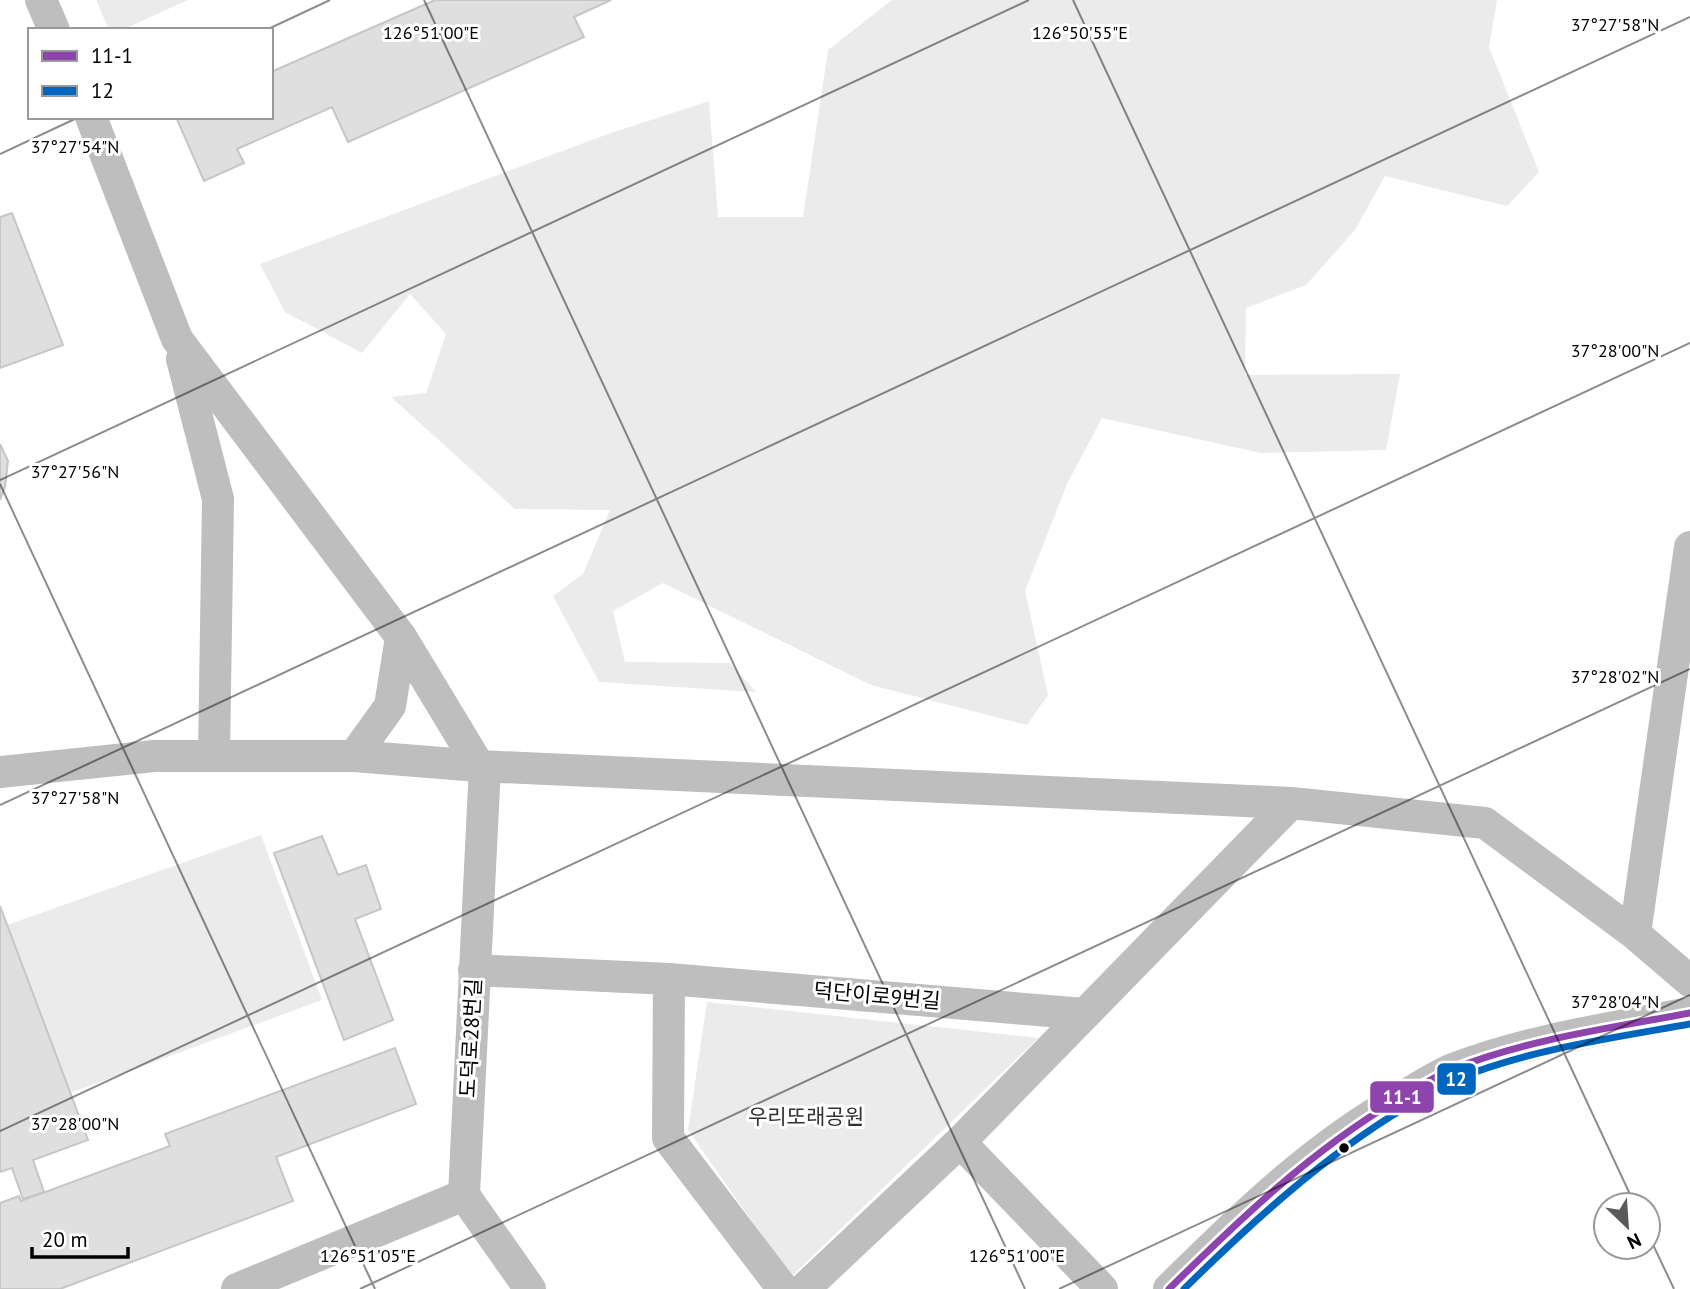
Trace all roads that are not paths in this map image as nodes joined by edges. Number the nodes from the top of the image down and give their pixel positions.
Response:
1 (41, 0) edge
2 (53, 28) edge
3 (93, 119) edge
4 (177, 339) junction
5 (1690, 547) edge
6 (401, 637) junction
7 (214, 755) junction
8 (354, 756) junction
9 (482, 766) junction
10 (0, 772) edge
11 (1291, 803) junction
12 (1635, 934) junction
13 (474, 970) junction
14 (669, 979) junction
15 (1690, 981) edge
16 (1690, 1013) edge
17 (1085, 1014) junction
18 (960, 1142) junction
19 (464, 1195) junction
20 (241, 1288) edge
21 (530, 1289) edge
22 (783, 1289) edge
23 (804, 1289) edge
24 (1102, 1289) edge
25 (1169, 1289) edge

1 - 2 street
3 - 4 street
4 - 6 street
4 - 7 street
5 - 12 street
6 - 8 street
6 - 9 street
7 - 8 street
7 - 10 street
8 - 9 street
9 - 11 street
9 - 13 street, 도덕로28번길
11 - 12 street
11 - 17 street
12 - 15 street
13 - 14 street, 덕단이로9번길
13 - 19 street, 도덕로28번길
14 - 17 street, 덕단이로9번길
14 - 22 street
16 - 25 street
17 - 18 street
18 - 23 street
18 - 24 street
19 - 20 street
19 - 21 street

